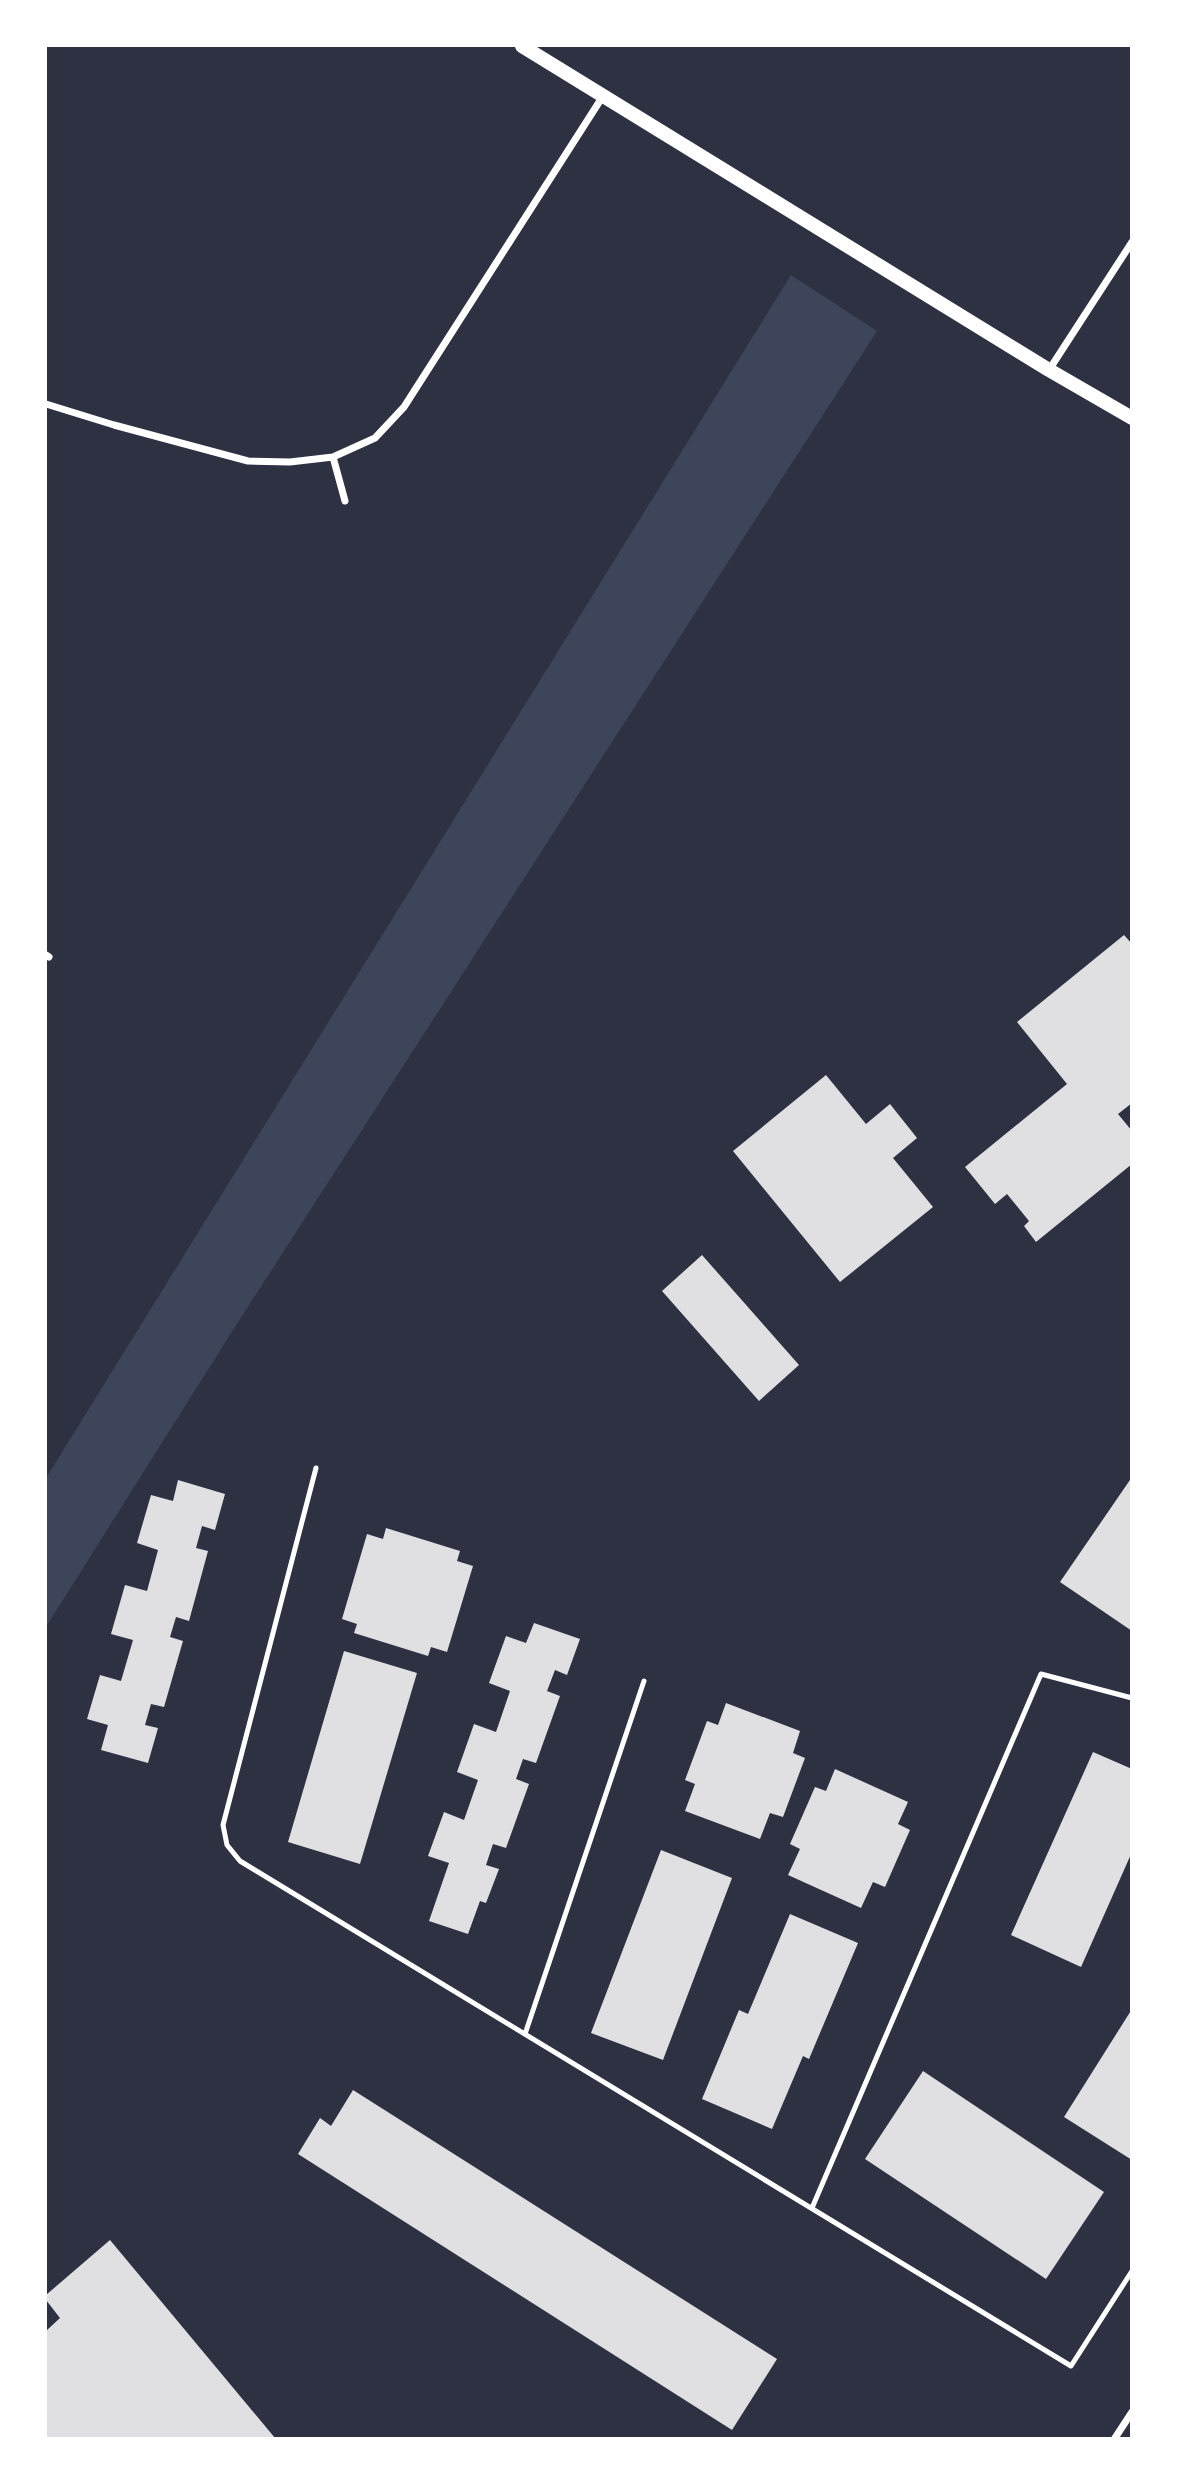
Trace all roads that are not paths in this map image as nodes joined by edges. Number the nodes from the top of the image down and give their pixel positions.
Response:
1 (522, 46) edge
2 (603, 95) junction
3 (1132, 242) edge
4 (1049, 370) junction
5 (46, 404) edge
6 (1132, 418) edge
7 (333, 457) junction
8 (345, 501) dead end
9 (316, 1468) dead end
10 (644, 1681) dead end
11 (1132, 1698) edge
12 (525, 2034) junction
13 (812, 2208) junction
14 (1132, 2271) edge
15 (1132, 2412) edge
16 (1115, 2438) edge

1 - 2 main road
2 - 4 main road
2 - 7 street
3 - 4 street
4 - 6 main road
5 - 7 street
7 - 8 street
9 - 12 lane
10 - 12 lane
11 - 13 lane
12 - 13 lane
13 - 14 lane
15 - 16 street

